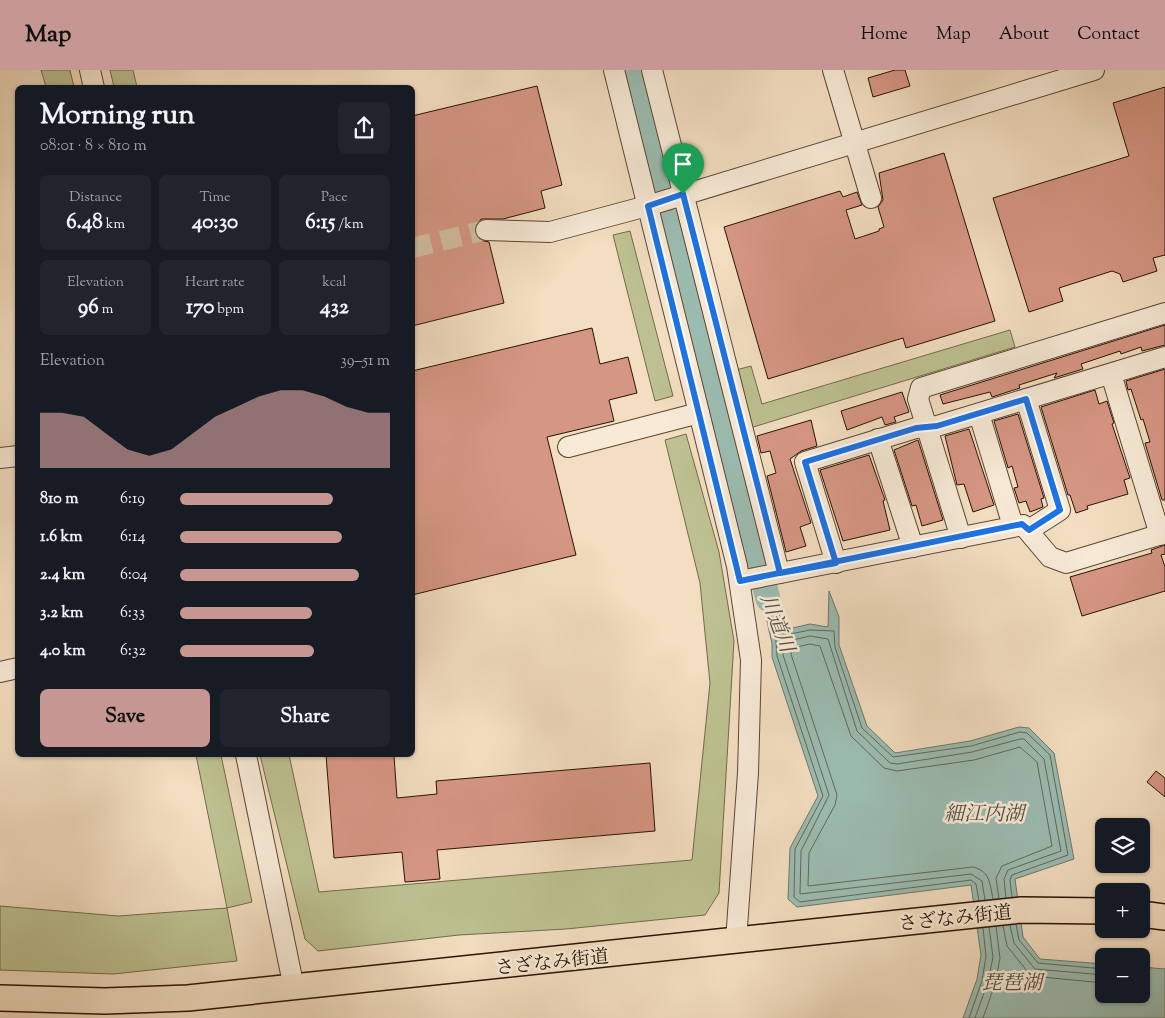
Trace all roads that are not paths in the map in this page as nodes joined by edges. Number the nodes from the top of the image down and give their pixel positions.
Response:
1 (90, 70) edge
2 (614, 70) edge
3 (652, 70) edge
4 (833, 70) edge
5 (1094, 70) edge
6 (93, 85) edge
7 (854, 143) junction
8 (682, 195) junction
9 (871, 198) dead end
10 (653, 204) junction
11 (486, 230) tunnel mouth
12 (1165, 313) edge
13 (1165, 357) edge
14 (1111, 374) junction
15 (1026, 399) junction
16 (699, 413) junction
17 (979, 414) junction
18 (927, 427) junction
19 (878, 439) junction
20 (568, 447) dead end
21 (15, 456) edge
22 (0, 458) edge
23 (1021, 528) junction
24 (1163, 534) edge
25 (961, 538) junction
26 (913, 547) junction
27 (836, 563) junction
28 (777, 574) junction
29 (746, 580) junction
30 (15, 669) edge
31 (0, 672) edge
32 (246, 757) edge
33 (1095, 911) edge
34 (1150, 916) edge
35 (1165, 918) edge
36 (736, 941) junction
37 (294, 988) junction
38 (0, 998) edge

1 - 6 street
2 - 10 street
3 - 8 street
4 - 7 street
5 - 7 street
7 - 8 street
7 - 9 street
8 - 10 street
8 - 28 street
10 - 11 street
10 - 16 street
12 - 18 street
13 - 14 street
14 - 15 street
14 - 24 street
15 - 17 street
15 - 23 street
16 - 20 street
16 - 29 street
17 - 18 street
17 - 23 street
18 - 19 street
18 - 25 street
19 - 26 street
19 - 27 street
21 - 22 street
23 - 24 street
23 - 25 street
25 - 26 street
26 - 27 street
27 - 28 street
28 - 29 street
29 - 36 street
30 - 31 street
32 - 37 street
33 - 36 main road, さざなみ街道
34 - 35 main road
36 - 37 main road, さざなみ街道
37 - 38 main road, さざなみ街道

